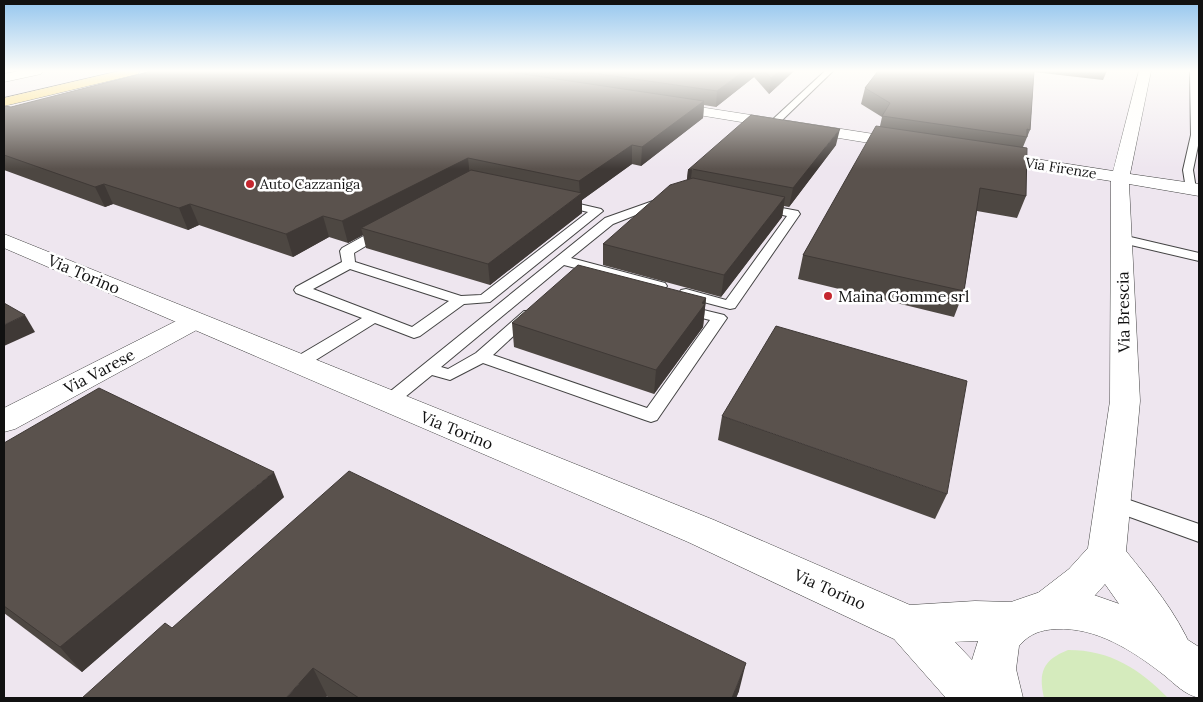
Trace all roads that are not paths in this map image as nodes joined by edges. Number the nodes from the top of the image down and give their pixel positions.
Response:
1 (656, 104) edge
2 (794, 104) edge
3 (1137, 104) edge
4 (1196, 104) edge
5 (774, 123) junction
6 (1198, 136) edge
7 (918, 145) edge
8 (976, 154) edge
9 (1120, 177) junction
10 (1195, 189) edge
11 (678, 196) edge
12 (549, 200) edge
13 (746, 204) edge
14 (397, 223) edge
15 (1122, 239) junction
16 (4, 240) edge
17 (1199, 257) edge
18 (562, 260) junction
19 (349, 264) junction
20 (460, 300) junction
21 (540, 304) edge
22 (672, 306) edge
23 (373, 318) junction
24 (195, 321) junction
25 (482, 357) junction
26 (297, 364) junction
27 (429, 369) junction
28 (388, 402) junction
29 (4, 421) edge
30 (1112, 502) junction
31 (1199, 533) edge
32 (1106, 556) junction
33 (1031, 616) junction
34 (909, 625) junction
35 (1187, 666) edge
36 (983, 698) edge
37 (1000, 698) edge

1 - 5 street
2 - 5 lane
3 - 9 street, Via Brescia
4 - 6 lane
5 - 7 street
6 - 10 lane
8 - 9 street, Via Firenze
9 - 10 street, Via Firenze
9 - 15 street, Via Brescia
11 - 18 lane
12 - 20 lane
13 - 18 lane
14 - 19 lane
15 - 17 lane
15 - 30 street, Via Brescia
16 - 24 street, Via Torino
18 - 27 lane
19 - 20 lane
19 - 23 lane
20 - 23 lane
21 - 25 lane
22 - 25 lane
23 - 26 lane
24 - 26 street, Via Torino
24 - 29 street, Via Varese
25 - 27 lane
26 - 28 street, Via Torino
27 - 28 lane
28 - 34 street, Via Torino
30 - 31 lane
30 - 32 street, Via Brescia
32 - 33 street
32 - 35 street
33 - 34 street, Via Torino
33 - 35 street, Via Torino
33 - 37 street
34 - 36 street, Via Torino

